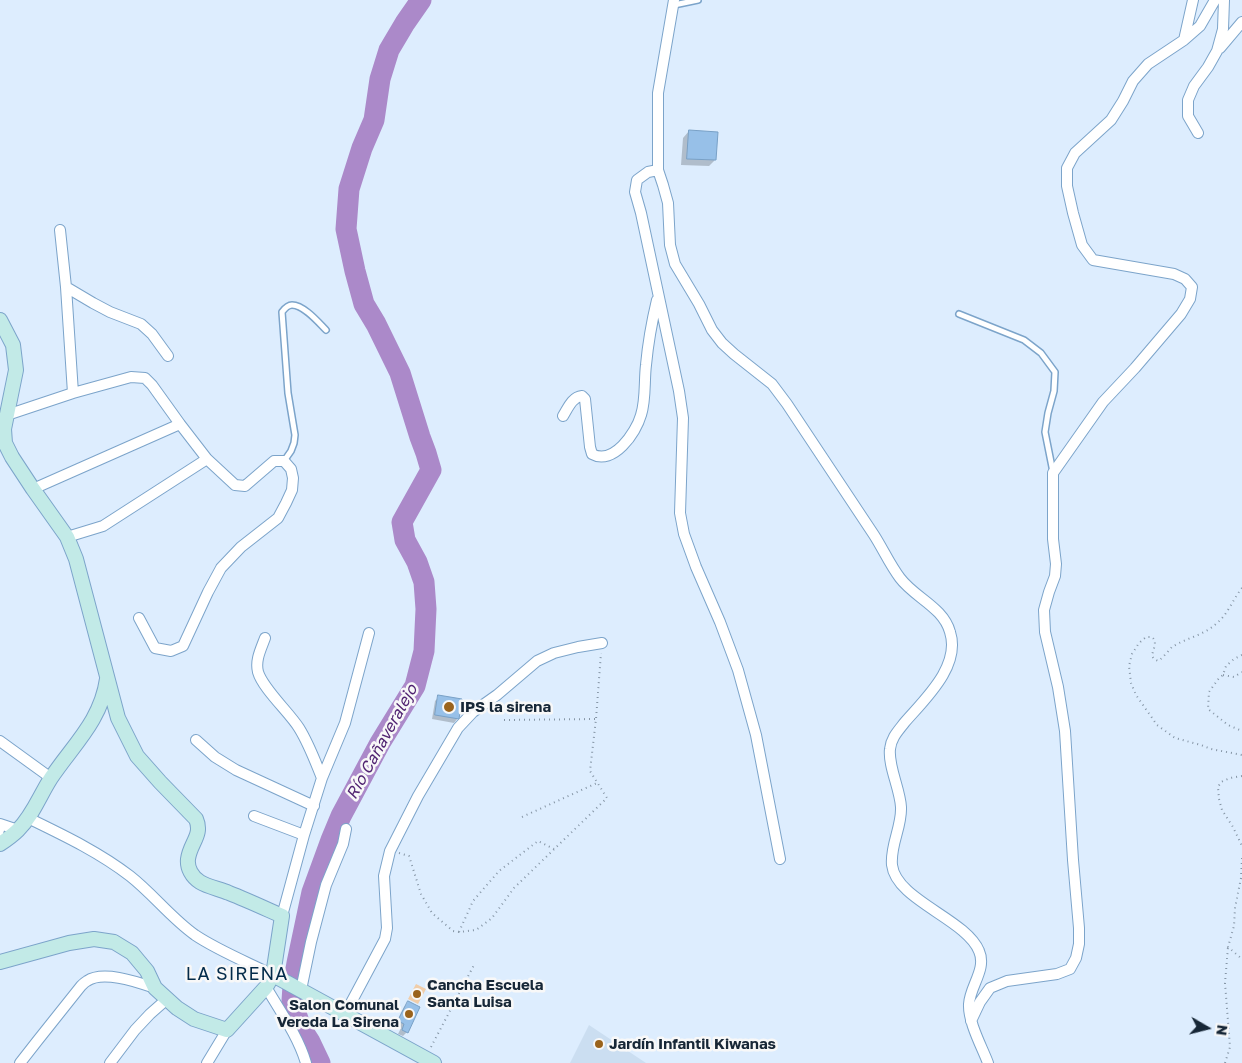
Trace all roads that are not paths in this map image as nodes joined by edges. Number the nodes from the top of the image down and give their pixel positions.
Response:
1 (698, 0) edge
2 (1193, 0) edge
3 (1215, 0) edge
4 (1224, 0) edge
5 (674, 3) edge
6 (1242, 22) edge
7 (1184, 40) junction
8 (1217, 51) junction
9 (1198, 133) dead end
10 (658, 170) junction
11 (60, 230) dead end
12 (66, 286) junction
13 (658, 296) junction
14 (959, 314) dead end
15 (0, 320) edge
16 (326, 330) dead end
17 (168, 356) dead end
18 (73, 393) junction
19 (3, 415) edge
20 (563, 416) dead end
21 (180, 424) junction
22 (208, 459) junction
23 (284, 461) junction
24 (1053, 473) junction
25 (33, 489) junction
26 (67, 537) junction
27 (139, 618) dead end
28 (369, 633) dead end
29 (265, 638) dead end
30 (602, 643) road end
31 (107, 677) junction
32 (196, 740) dead end
33 (0, 741) edge
34 (51, 778) junction
35 (322, 778) junction
36 (314, 806) junction
37 (254, 816) dead end
38 (28, 818) junction
39 (1, 824) edge
40 (346, 829) dead end
41 (18, 830) junction
42 (304, 835) junction
43 (0, 841) edge
44 (780, 859) dead end
45 (282, 916) junction
46 (0, 962) edge
47 (273, 980) junction
48 (154, 988) junction
49 (304, 991) junction
50 (168, 1000) junction
51 (345, 1014) junction
52 (971, 1021) junction
53 (226, 1030) junction
54 (430, 1060) edge
55 (20, 1063) edge
56 (110, 1063) edge
57 (207, 1063) edge
58 (306, 1063) edge
59 (988, 1063) edge

1 - 5 lane
2 - 7 street
3 - 7 street
4 - 8 street
5 - 10 street
6 - 8 street
7 - 24 street
8 - 9 street
10 - 13 street
10 - 52 street
11 - 12 street
12 - 17 street
12 - 18 street
13 - 20 street
13 - 44 street
14 - 24 lane
15 - 19 street
16 - 23 lane
18 - 19 street
18 - 21 street
19 - 25 street
21 - 22 street
21 - 25 street
22 - 23 street
22 - 26 street
23 - 27 street
24 - 52 street
25 - 26 street
26 - 31 street
28 - 35 street
29 - 35 street
30 - 51 street
31 - 34 street
31 - 45 street
32 - 36 street
33 - 34 street
34 - 38 street
35 - 36 street
36 - 42 street
37 - 42 street
38 - 41 street
38 - 47 street
39 - 41 street
39 - 43 lane
40 - 49 street
41 - 43 street
42 - 45 street
45 - 47 street
46 - 48 street
47 - 49 street
47 - 53 street
47 - 58 street
48 - 50 street
48 - 55 street
49 - 51 street
50 - 53 street
50 - 56 street
51 - 54 street
52 - 59 street
53 - 57 street

